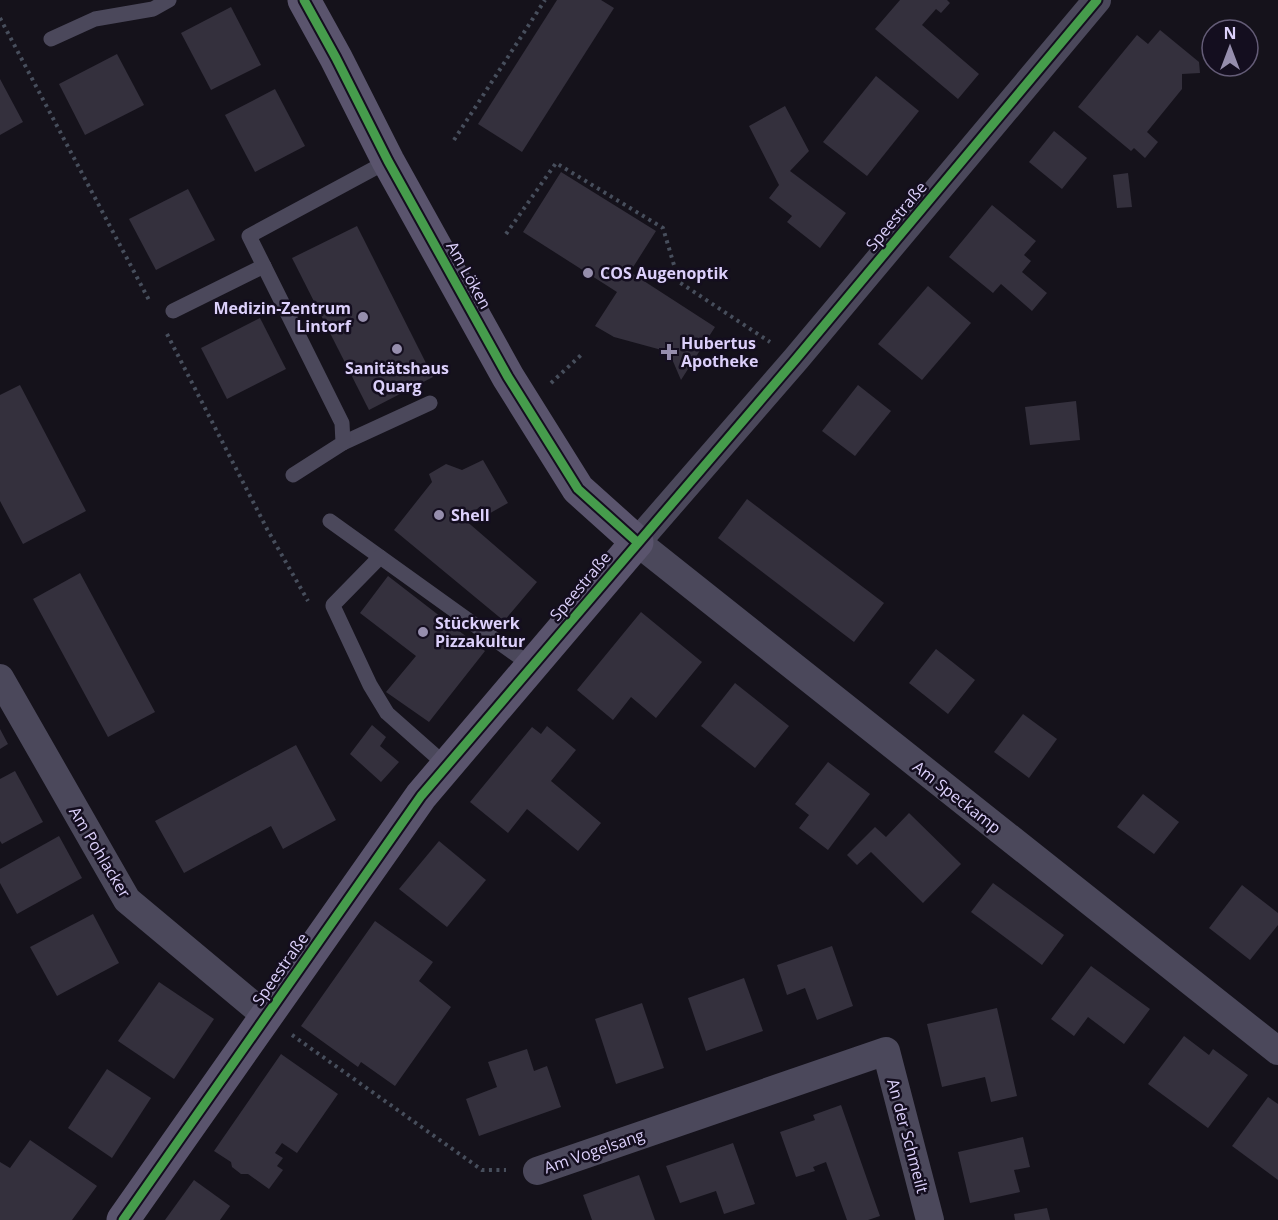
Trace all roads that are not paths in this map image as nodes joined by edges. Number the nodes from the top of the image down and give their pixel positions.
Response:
1 (169, 0) edge
2 (304, 0) edge
3 (1097, 0) edge
4 (51, 39) dead end
5 (388, 161) junction
6 (264, 266) junction
7 (173, 311) road end
8 (430, 403) dead end
9 (343, 443) junction
10 (293, 475) dead end
11 (330, 521) dead end
12 (637, 543) junction
13 (380, 557) junction
14 (532, 666) junction
15 (0, 678) edge
16 (447, 766) junction
17 (266, 1016) junction
18 (886, 1051) joint
19 (1278, 1051) edge
20 (537, 1171) road end
21 (123, 1220) edge
22 (930, 1220) edge

1 - 4 lane
2 - 5 street, Am Löken
3 - 12 street, Speestraße
5 - 6 lane
5 - 12 street, Am Löken
6 - 7 lane
6 - 9 lane
8 - 9 lane
9 - 10 lane
11 - 13 lane
12 - 14 street, Speestraße
12 - 19 street, Am Speckamp
13 - 14 lane
13 - 16 lane
14 - 16 street, Speestraße
15 - 17 street, Am Pohlacker
16 - 17 street, Speestraße
17 - 21 street, Speestraße
18 - 20 street, Am Vogelsang
18 - 22 street, An der Schmeilt

